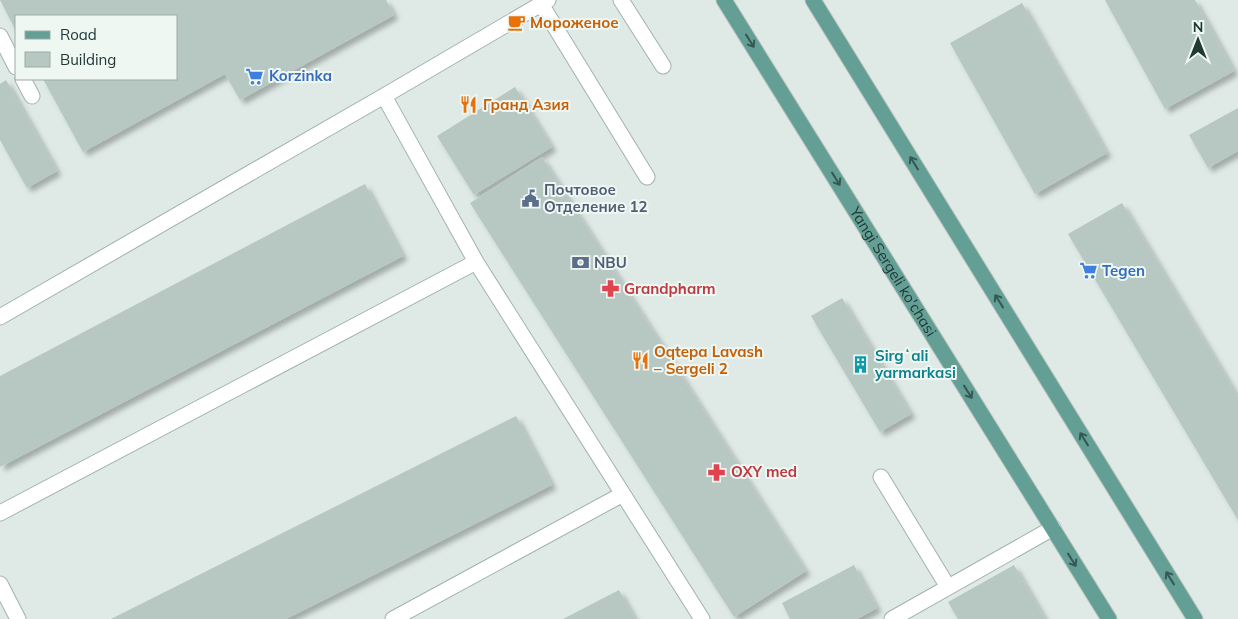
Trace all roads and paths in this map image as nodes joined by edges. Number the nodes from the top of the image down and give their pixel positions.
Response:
1 (621, 0) edge
2 (724, 0) edge
3 (813, 0) edge
4 (544, 2) edge
5 (0, 36) edge
6 (15, 65) edge
7 (663, 66) dead end
8 (24, 80) edge
9 (32, 96) dead end
10 (384, 96) junction
11 (647, 177) dead end
12 (476, 262) junction
13 (0, 317) edge
14 (881, 478) dead end
15 (623, 494) junction
16 (0, 513) edge
17 (1053, 528) junction
18 (0, 584) edge
19 (948, 587) junction
20 (18, 619) edge
21 (393, 619) edge
22 (702, 619) edge
23 (892, 619) edge
24 (1109, 619) edge
25 (1195, 619) edge

1 - 7 lane
2 -> 17 main road, Yangi Sergeli ko'chasi
25 -> 3 main road
4 - 10 lane
4 - 11 lane
5 - 6 lane
8 - 9 lane
10 - 12 lane
10 - 13 lane
12 - 15 lane
12 - 16 lane
14 - 19 lane
15 - 21 lane
15 - 22 lane
17 - 19 lane
17 -> 24 main road, Yangi Sergeli ko'chasi
18 - 20 lane
19 - 23 lane

